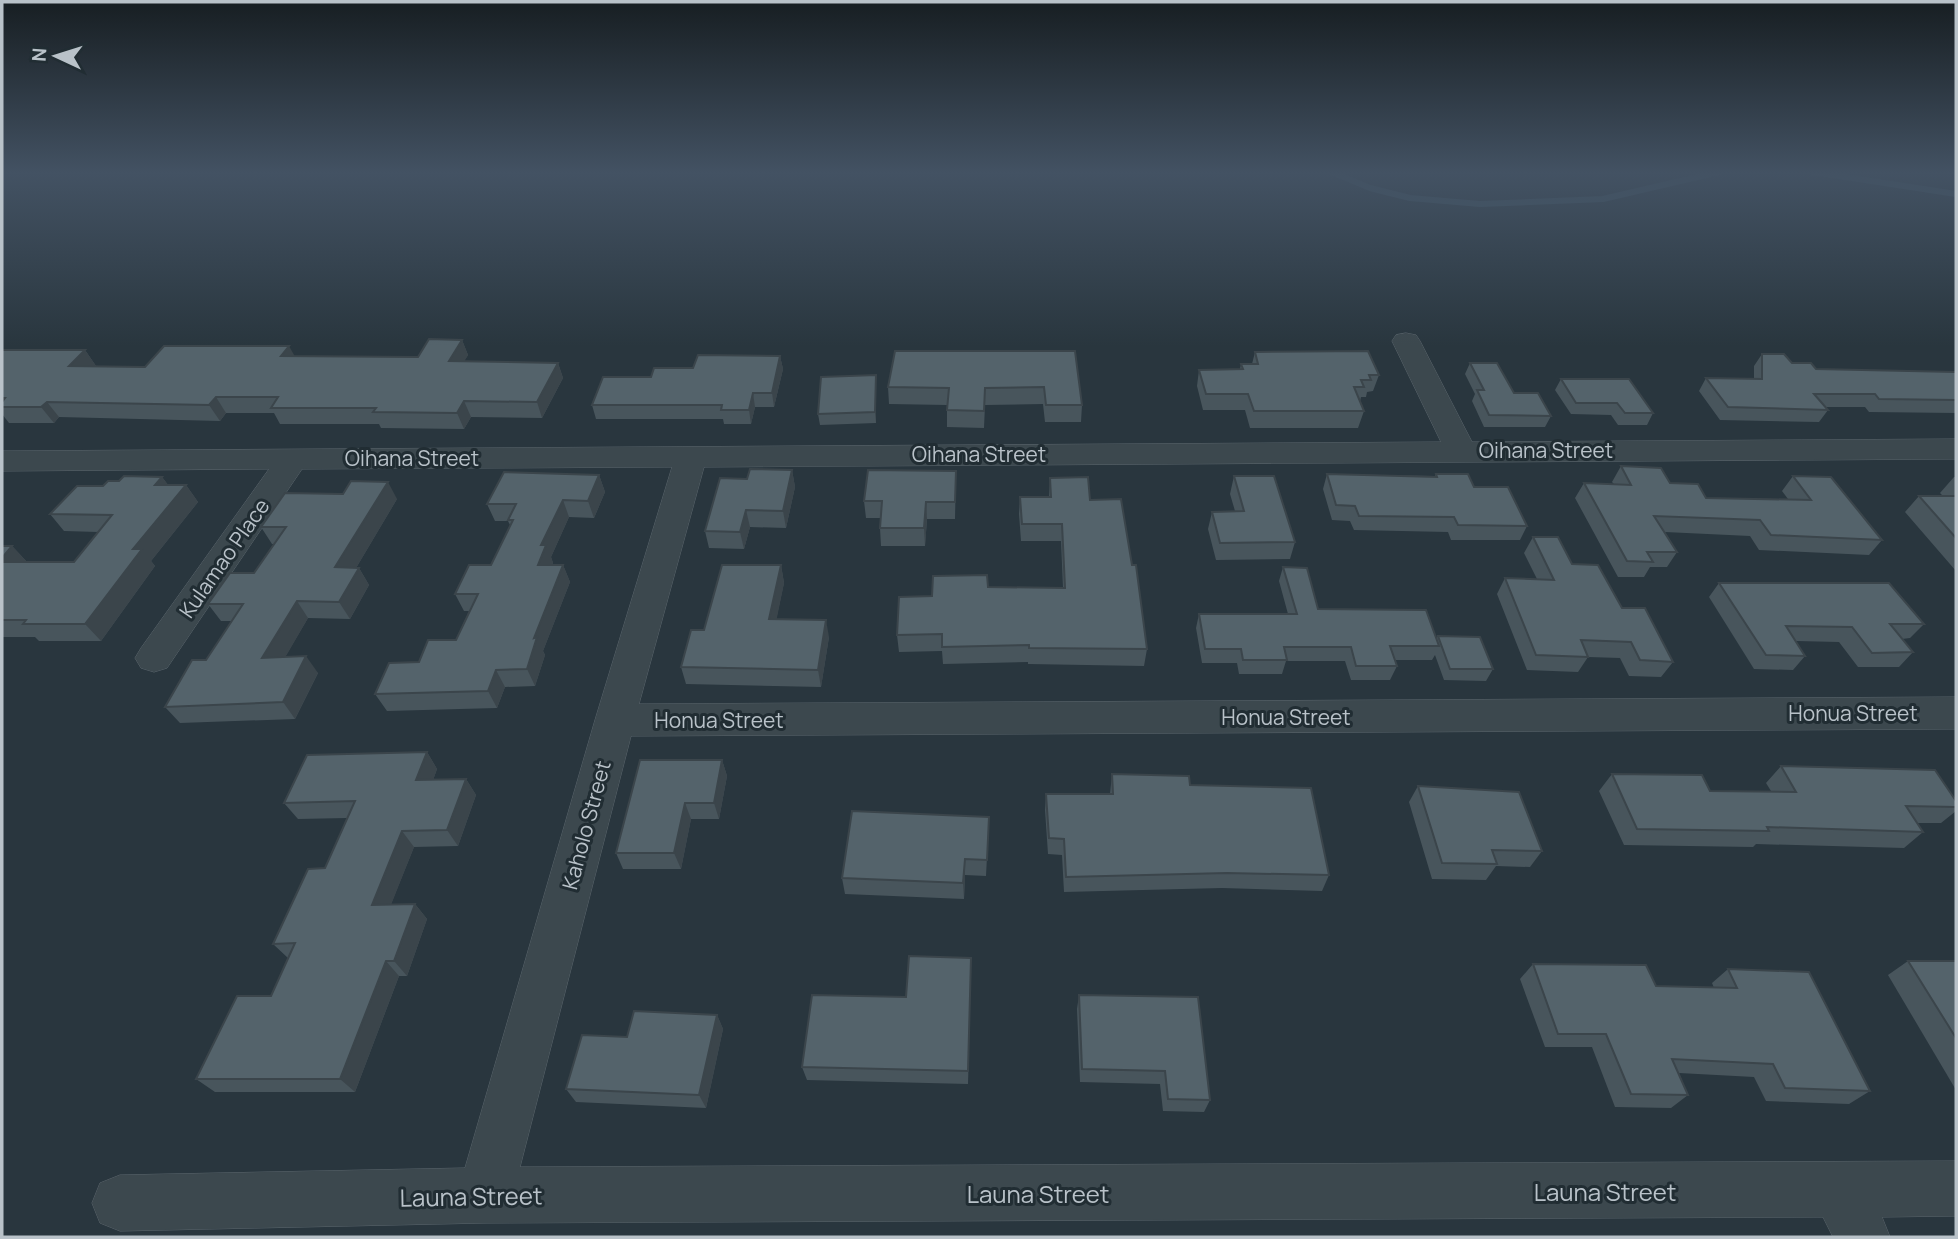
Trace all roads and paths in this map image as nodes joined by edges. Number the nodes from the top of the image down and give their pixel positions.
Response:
1 (1406, 341) dead end
2 (1956, 449) edge
3 (1460, 450) junction
4 (691, 456) junction
5 (293, 459) junction
6 (2, 461) edge
7 (155, 657) dead end
8 (1956, 713) edge
9 (615, 720) junction
10 (1956, 1189) edge
11 (485, 1195) junction
12 (120, 1203) dead end
13 (1851, 1214) edge

1 - 3 street
2 - 3 street, Oihana Street
3 - 4 street, Oihana Street
4 - 5 street, Oihana Street
4 - 9 street, Kaholo Street
5 - 6 street, Oihana Street
5 - 7 street, Kulamao Place
8 - 9 street, Honua Street
9 - 11 street, Kaholo Street
10 - 13 street, Launa Street
11 - 12 street, Launa Street
11 - 13 street, Launa Street

